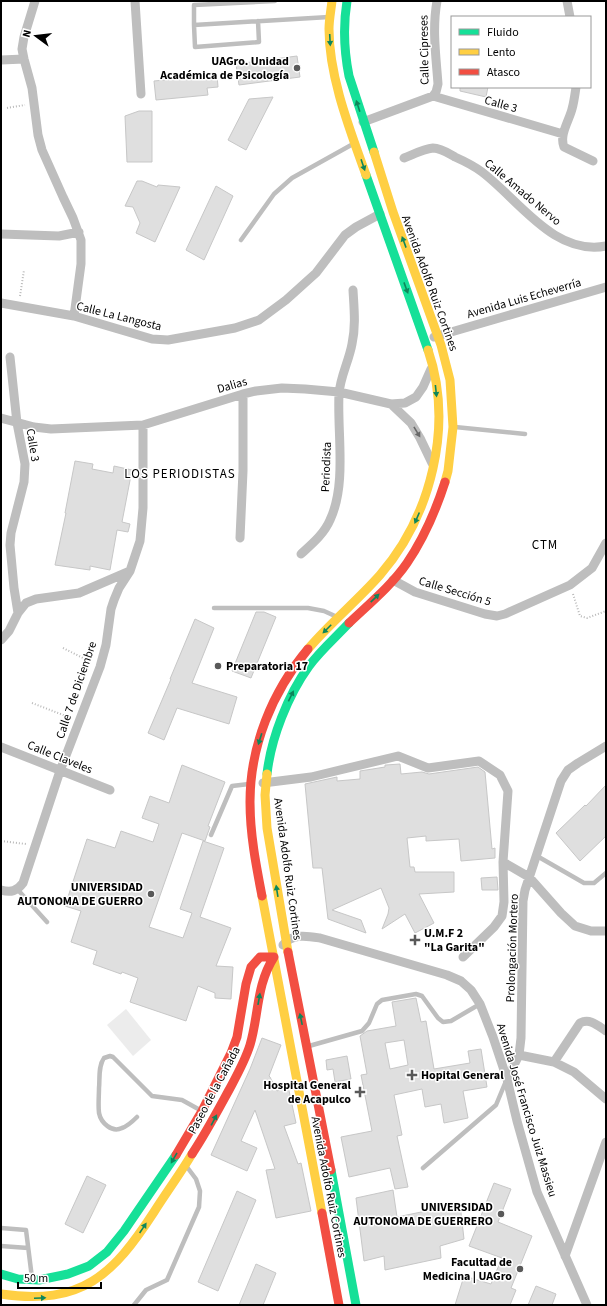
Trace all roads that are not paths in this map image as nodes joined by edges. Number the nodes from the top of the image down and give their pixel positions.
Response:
1 (35, 1) edge
2 (135, 1) edge
3 (275, 1) edge
4 (332, 1) edge
5 (347, 1) edge
6 (437, 1) edge
7 (567, 1) edge
8 (570, 16) edge
9 (330, 17) junction
10 (258, 21) junction
11 (194, 25) junction
12 (24, 59) junction
13 (1, 60) edge
14 (576, 88) edge
15 (141, 94) dead end
16 (433, 96) junction
17 (363, 122) junction
18 (563, 134) junction
19 (355, 143) junction
20 (404, 158) dead end
21 (593, 162) dead end
22 (380, 214) junction
23 (79, 232) junction
24 (1, 234) edge
25 (241, 240) dead end
26 (606, 246) edge
27 (606, 287) edge
28 (353, 290) dead end
29 (1, 303) edge
30 (74, 316) junction
31 (438, 336) junction
32 (425, 340) junction
33 (10, 357) dead end
34 (432, 362) junction
35 (340, 392) junction
36 (243, 394) junction
37 (391, 404) junction
38 (1, 418) edge
39 (17, 423) junction
40 (143, 425) junction
41 (453, 427) junction
42 (525, 434) dead end
43 (434, 467) junction
44 (240, 538) dead end
45 (606, 543) edge
46 (301, 554) dead end
47 (130, 571) junction
48 (393, 580) junction
49 (214, 608) dead end
50 (18, 613) junction
51 (339, 617) junction
52 (1, 640) edge
53 (606, 746) edge
54 (1, 747) edge
55 (60, 771) junction
56 (266, 783) junction
57 (252, 784) junction
58 (110, 790) dead end
59 (212, 835) dead end
60 (537, 856) junction
61 (503, 862) junction
62 (606, 874) edge
63 (529, 877) junction
64 (1, 890) edge
65 (18, 890) junction
66 (47, 922) dead end
67 (606, 931) edge
68 (285, 942) junction
69 (274, 957) junction
70 (463, 957) dead end
71 (480, 1004) junction
72 (606, 1031) edge
73 (307, 1046) junction
74 (519, 1055) junction
75 (554, 1062) junction
76 (507, 1079) junction
77 (606, 1099) edge
78 (202, 1111) junction
79 (137, 1117) dead end
80 (606, 1142) edge
81 (186, 1165) junction
82 (423, 1168) dead end
83 (1, 1228) edge
84 (1, 1246) edge
85 (28, 1248) junction
86 (565, 1256) junction
87 (1, 1274) edge
88 (32, 1280) junction
89 (1, 1294) edge
90 (134, 1305) edge
91 (339, 1305) edge
92 (356, 1305) edge
93 (587, 1305) edge

1 - 12 street
2 - 15 street
3 - 11 lane
4 - 9 main road, Avenida Adolfo Ruiz Cortines
17 -> 5 main road, Avenida Adolfo Ruiz Cortines
6 - 16 street, Calle Cipreses
7 - 8 street
9 - 10 lane
9 -> 19 main road, Avenida Adolfo Ruiz Cortines
10 - 11 lane
10 - 11 lane
12 - 13 street
12 - 23 street
14 - 18 street
16 - 17 street, Calle Cipreses
16 - 18 street, Calle 3
31 -> 17 main road, Avenida Adolfo Ruiz Cortines
18 - 21 street
19 -> 22 main road, Avenida Adolfo Ruiz Cortines
19 - 25 lane
20 - 26 street, Calle Amado Nervo
22 - 30 street, Calle La Langosta
22 -> 32 main road, Avenida Adolfo Ruiz Cortines
23 - 24 street
23 - 30 street
27 - 31 street, Avenida Luis Echeverría
28 - 35 street, Periodista
29 - 30 street, Calle La Langosta
31 - 32 street, Avenida Luis Echeverría
31 - 41 main road, Avenida Adolfo Ruiz Cortines
32 - 34 main road, Avenida Adolfo Ruiz Cortines
33 - 39 street
34 - 37 street, Dalias
34 -> 43 main road, Avenida Adolfo Ruiz Cortines
35 - 36 street, Dalias
35 - 37 street, Dalias
35 - 46 street, Periodista
36 - 40 street, Dalias
36 - 44 street
37 -> 43 street
38 - 39 street, Dalias
39 - 40 street, Dalias
39 - 50 street, Calle 3
40 - 47 street, Calle 7 de Diciembre
41 - 42 lane
41 - 48 main road, Avenida Adolfo Ruiz Cortines
43 -> 51 main road, Avenida Adolfo Ruiz Cortines
45 - 48 street, Calle Sección 5
47 - 50 street
47 - 55 street, Calle 7 de Diciembre
56 -> 48 main road, Avenida Adolfo Ruiz Cortines
49 - 51 lane
50 - 52 street
51 -> 57 main road, Avenida Adolfo Ruiz Cortines
53 - 60 street, Prolongación Mortero
54 - 55 street, Calle Claveles
55 - 58 street, Calle Claveles
55 - 65 street, Calle 7 de Diciembre
56 - 57 street
56 - 61 street
68 -> 56 main road, Avenida Adolfo Ruiz Cortines
57 - 59 lane
57 - 69 main road, Avenida Adolfo Ruiz Cortines
60 - 62 lane
60 - 63 street, Prolongación Mortero
61 - 63 street
61 - 70 street
63 - 67 street
63 - 74 street, Prolongación Mortero
64 - 65 street
65 - 66 lane
68 - 69 street
68 - 71 street, Avenida José Francisco Juiz Massieu
73 -> 68 main road, Avenida Adolfo Ruiz Cortines
69 - 78 main road, Paseo de la Cañada
81 -> 69 main road, Paseo de la Cañada
69 - 91 main road, Avenida Adolfo Ruiz Cortines
71 - 73 lane
71 - 76 street, Avenida José Francisco Juiz Massieu
72 - 75 street
73 - 92 main road, Avenida Adolfo Ruiz Cortines
74 - 75 street
74 - 76 street, Prolongación Mortero
75 - 77 street
76 - 82 lane
76 - 86 street, Avenida José Francisco Juiz Massieu
78 - 79 lane
78 -> 88 main road, Paseo de la Cañada
80 - 86 street
89 -> 81 main road, Paseo de la Cañada
81 - 90 lane
83 - 85 lane
84 - 85 lane
85 - 88 lane
86 - 93 street, Avenida José Francisco Juiz Massieu
87 - 88 main road, Paseo de la Cañada

